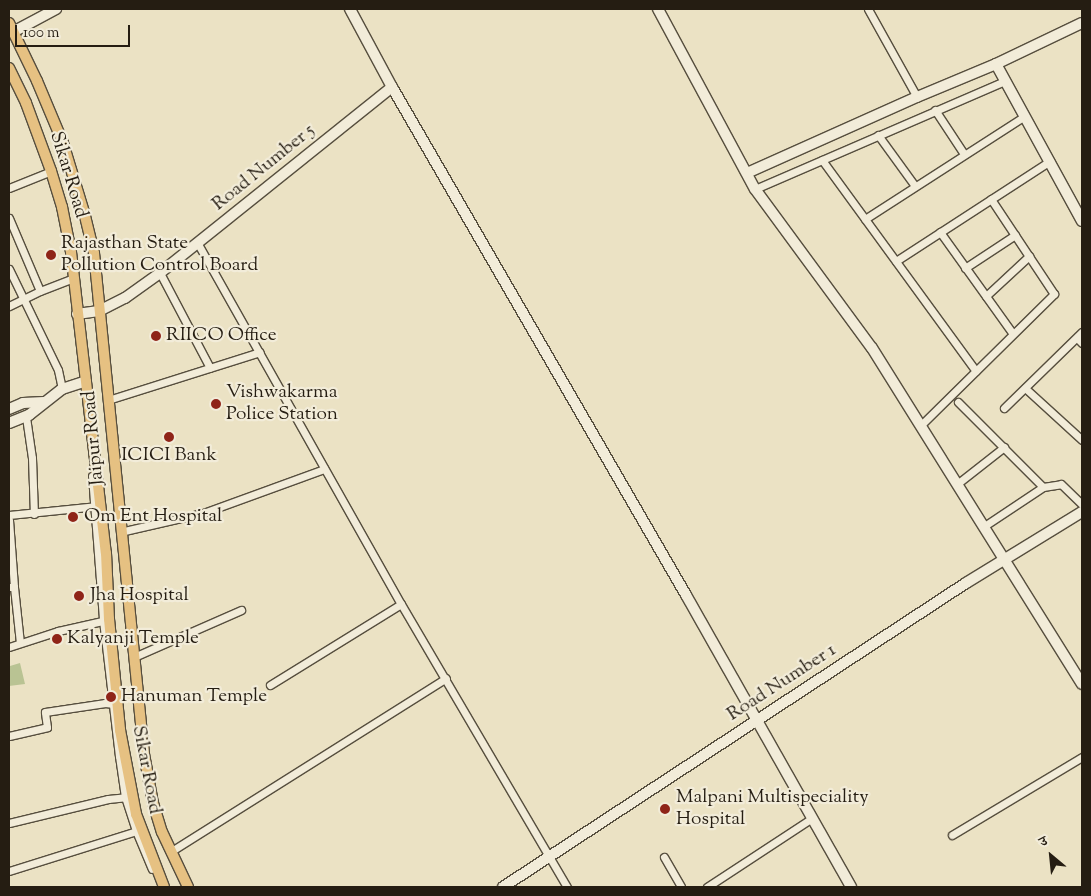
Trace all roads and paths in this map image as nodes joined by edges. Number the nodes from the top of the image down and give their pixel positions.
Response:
1 (56, 9) edge
2 (350, 9) edge
3 (658, 9) edge
4 (868, 9) edge
5 (1082, 22) edge
6 (11, 27) edge
7 (996, 64) junction
8 (9, 68) edge
9 (1004, 81) junction
10 (392, 87) junction
11 (917, 97) junction
12 (935, 110) junction
13 (1024, 116) junction
14 (878, 135) junction
15 (964, 154) junction
16 (822, 160) junction
17 (1050, 161) junction
18 (52, 171) junction
19 (747, 173) junction
20 (915, 186) junction
21 (9, 188) edge
22 (755, 189) junction
23 (991, 199) junction
24 (1078, 205) edge
25 (9, 218) edge
26 (865, 219) junction
27 (1082, 221) edge
28 (940, 232) junction
29 (1015, 235) junction
30 (198, 244) junction
31 (1029, 256) junction
32 (896, 261) junction
33 (966, 268) junction
34 (9, 269) edge
35 (160, 273) junction
36 (74, 278) junction
37 (40, 291) junction
38 (986, 296) junction
39 (22, 300) junction
40 (9, 306) edge
41 (100, 311) junction
42 (78, 314) junction
43 (1082, 332) edge
44 (1013, 334) junction
45 (1079, 340) edge
46 (260, 352) junction
47 (210, 368) junction
48 (976, 371) junction
49 (86, 381) junction
50 (1025, 388) junction
51 (62, 389) junction
52 (108, 400) junction
53 (44, 402) junction
54 (958, 402) dead end
55 (1004, 408) dead end
56 (9, 409) edge
57 (26, 416) junction
58 (9, 424) edge
59 (921, 425) junction
60 (1082, 440) edge
61 (1004, 447) junction
62 (324, 469) junction
63 (957, 484) junction
64 (1043, 487) junction
65 (1082, 504) edge
66 (98, 506) junction
67 (1082, 512) edge
68 (34, 514) junction
69 (9, 515) edge
70 (9, 520) edge
71 (983, 527) junction
72 (120, 532) junction
73 (1003, 561) junction
74 (11, 587) edge
75 (401, 604) junction
76 (241, 610) dead end
77 (106, 620) junction
78 (20, 642) junction
79 (9, 647) edge
80 (134, 657) junction
81 (446, 678) junction
82 (1082, 684) edge
83 (270, 685) dead end
84 (115, 704) junction
85 (757, 720) junction
86 (9, 736) edge
87 (1082, 757) edge
88 (128, 797) junction
89 (812, 818) junction
90 (9, 824) edge
91 (138, 831) junction
92 (952, 835) dead end
93 (170, 852) junction
94 (664, 857) dead end
95 (550, 858) junction
96 (9, 871) edge
97 (160, 887) edge
98 (164, 887) edge
99 (188, 887) edge
100 (502, 887) edge
101 (567, 887) edge
102 (681, 887) edge
103 (707, 887) edge
104 (851, 887) edge

1 - 6 street
2 - 10 street
3 - 19 street
4 - 11 street
5 - 7 street
6 - 41 main road, Jaipur Road
7 - 9 street
7 - 11 street
8 - 18 main road, Sikar Road
9 - 12 street
9 - 13 street
10 - 30 street, Road Number 5
10 - 85 street
11 - 19 street
12 - 14 street
12 - 15 street
13 - 15 street
13 - 17 street
14 - 16 street
14 - 20 street
15 - 20 street
16 - 22 street
16 - 26 street
17 - 23 street
17 - 24 street
18 - 21 street
18 - 36 main road, Sikar Road
19 - 22 street
20 - 26 street
22 - 59 street
23 - 28 street
23 - 29 street
24 - 27 street
25 - 37 street
26 - 32 street
28 - 32 street
28 - 33 street
29 - 31 street
29 - 33 street
30 - 35 street, Road Number 5
30 - 46 street
31 - 38 street
31 - 44 street
32 - 48 street
33 - 38 street
34 - 39 street
35 - 41 street, Road Number 5
35 - 47 street
36 - 37 street
36 - 42 main road, Sikar Road
37 - 39 street
38 - 44 street
39 - 40 street
39 - 51 street
41 - 42 street, Road Number 5
41 - 52 main road, Jaipur Road
42 - 49 main road, Sikar Road
43 - 45 street
44 - 48 street
45 - 50 street
46 - 47 street
46 - 62 street
47 - 52 street
48 - 59 street
49 - 51 street
49 - 66 main road, Sikar Road
50 - 55 street
50 - 60 street
51 - 53 street
52 - 72 main road, Jaipur Road
53 - 56 street
53 - 57 street
54 - 61 street
57 - 58 street
57 - 68 street
59 - 63 street
61 - 63 street
61 - 64 street
62 - 72 street
62 - 75 street
63 - 71 street
64 - 65 street
64 - 71 street
66 - 68 street
66 - 77 main road, Sikar Road
67 - 73 street, Road Number 1
68 - 69 street
70 - 74 street
71 - 73 street
72 - 80 main road, Jaipur Road
73 - 82 street
73 - 85 street, Road Number 1
74 - 78 street
75 - 81 street
75 - 83 street
76 - 80 street
77 - 78 street
77 - 84 main road, Sikar Road
78 - 79 street
80 - 93 main road, Jaipur Road
81 - 93 street
81 - 95 street
84 - 86 street
84 - 88 main road, Sikar Road
85 - 89 street
85 - 95 street, Road Number 1
87 - 92 street
88 - 90 street
88 - 91 main road, Sikar Road
89 - 103 street
89 - 104 street
91 - 96 street
91 - 97 street
91 - 98 main road, Sikar Road
93 - 99 main road, Jaipur Road
94 - 102 street
95 - 100 street, Road Number 1
95 - 101 street

